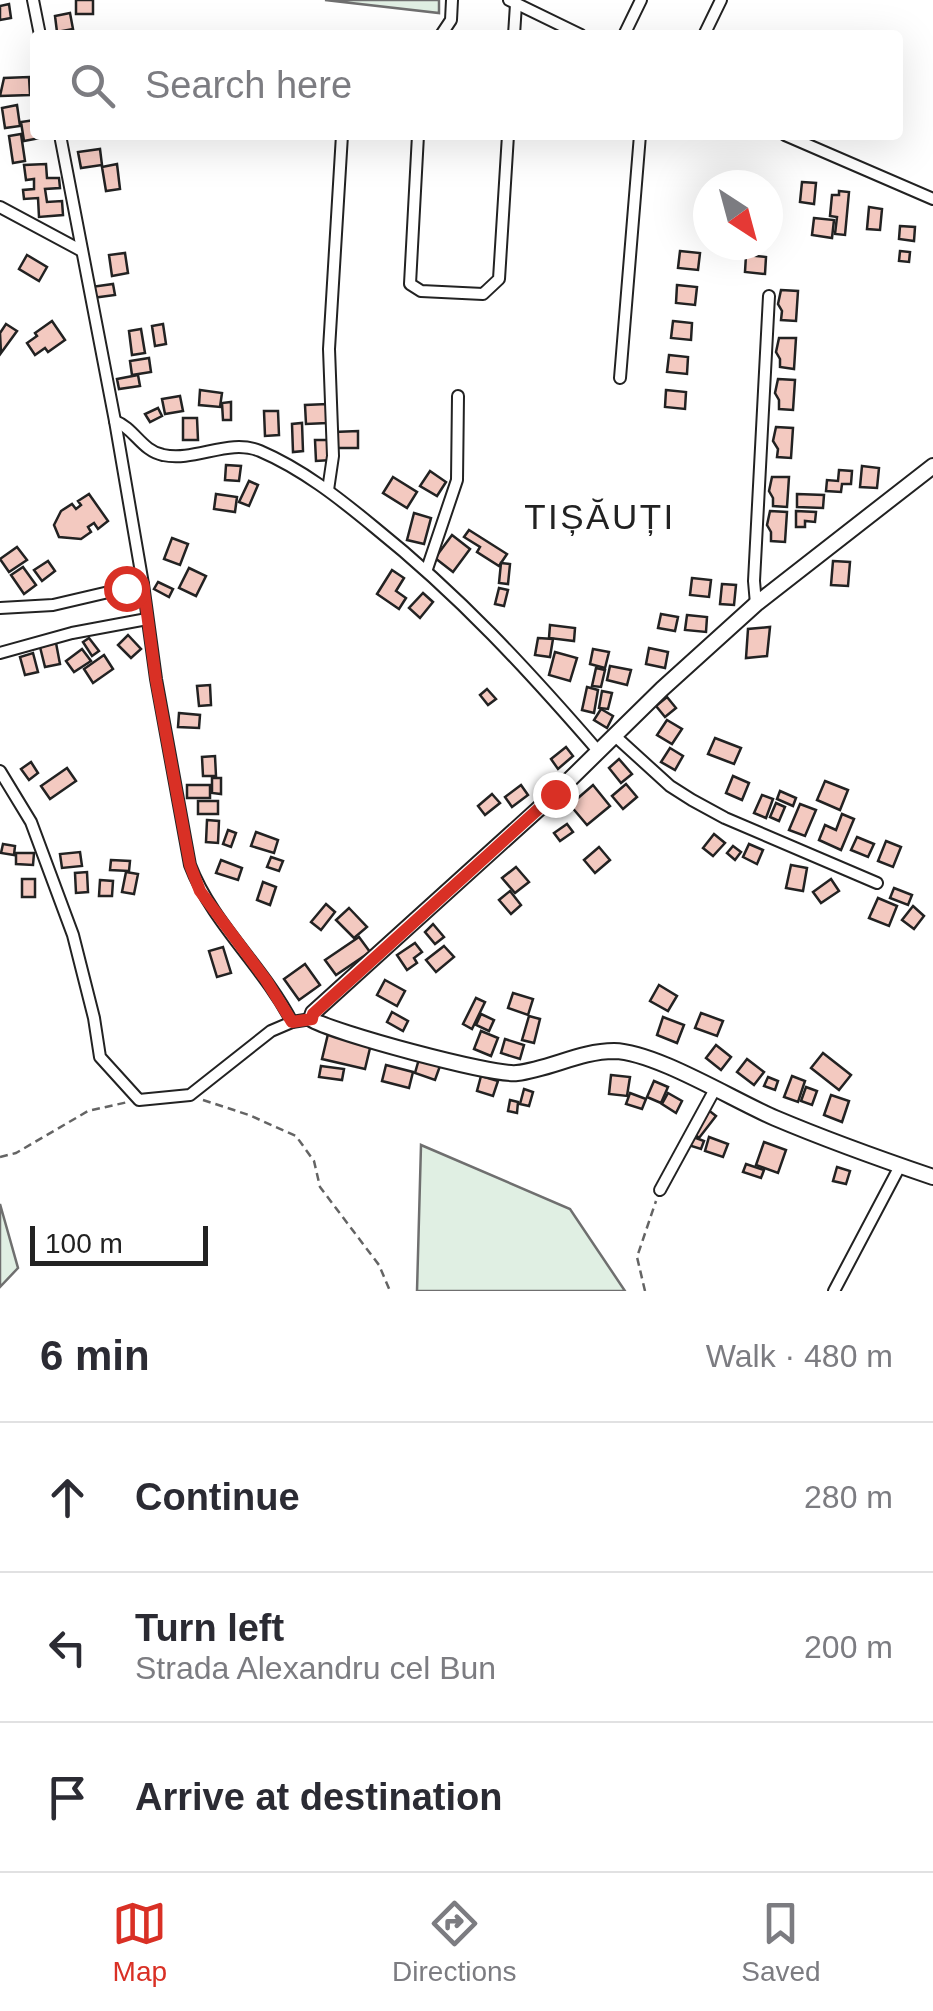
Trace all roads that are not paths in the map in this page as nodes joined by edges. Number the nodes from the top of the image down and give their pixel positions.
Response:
1 (33, 0) edge
2 (452, 0) edge
3 (641, 0) edge
4 (721, 0) edge
5 (512, 2) edge
6 (39, 30) edge
7 (444, 30) edge
8 (514, 30) edge
9 (571, 30) edge
10 (626, 30) edge
11 (706, 30) edge
12 (61, 140) edge
13 (342, 140) edge
14 (418, 140) edge
15 (508, 140) edge
16 (640, 140) edge
17 (796, 140) edge
18 (933, 200) edge
19 (0, 208) edge
20 (82, 252) junction
21 (769, 296) dead end
22 (620, 378) dead end
23 (458, 396) dead end
24 (114, 421) junction
25 (933, 466) edge
26 (328, 490) junction
27 (427, 569) junction
28 (143, 584) junction
29 (756, 604) junction
30 (0, 608) edge
31 (147, 620) junction
32 (0, 654) edge
33 (615, 736) junction
34 (600, 752) junction
35 (0, 771) edge
36 (877, 883) dead end
37 (312, 1019) junction
38 (292, 1022) junction
39 (714, 1091) junction
40 (900, 1166) junction
41 (933, 1177) edge
42 (660, 1190) road end
43 (834, 1291) edge

1 - 6 street
2 - 7 street
3 - 10 street
4 - 11 street
5 - 8 street
5 - 9 street
12 - 20 street
13 - 26 street
14 - 15 street
16 - 22 street
17 - 18 street
19 - 20 street
20 - 24 street
21 - 29 street
23 - 27 street
24 - 26 street
24 - 28 street
25 - 29 street
26 - 27 street
27 - 34 street
28 - 30 street
28 - 31 street
29 - 33 street
31 - 32 street
31 - 38 street
33 - 34 street
33 - 36 street
34 - 37 street
35 - 38 street
37 - 38 street
37 - 39 street
39 - 40 street
39 - 42 street
40 - 41 street
40 - 43 street

